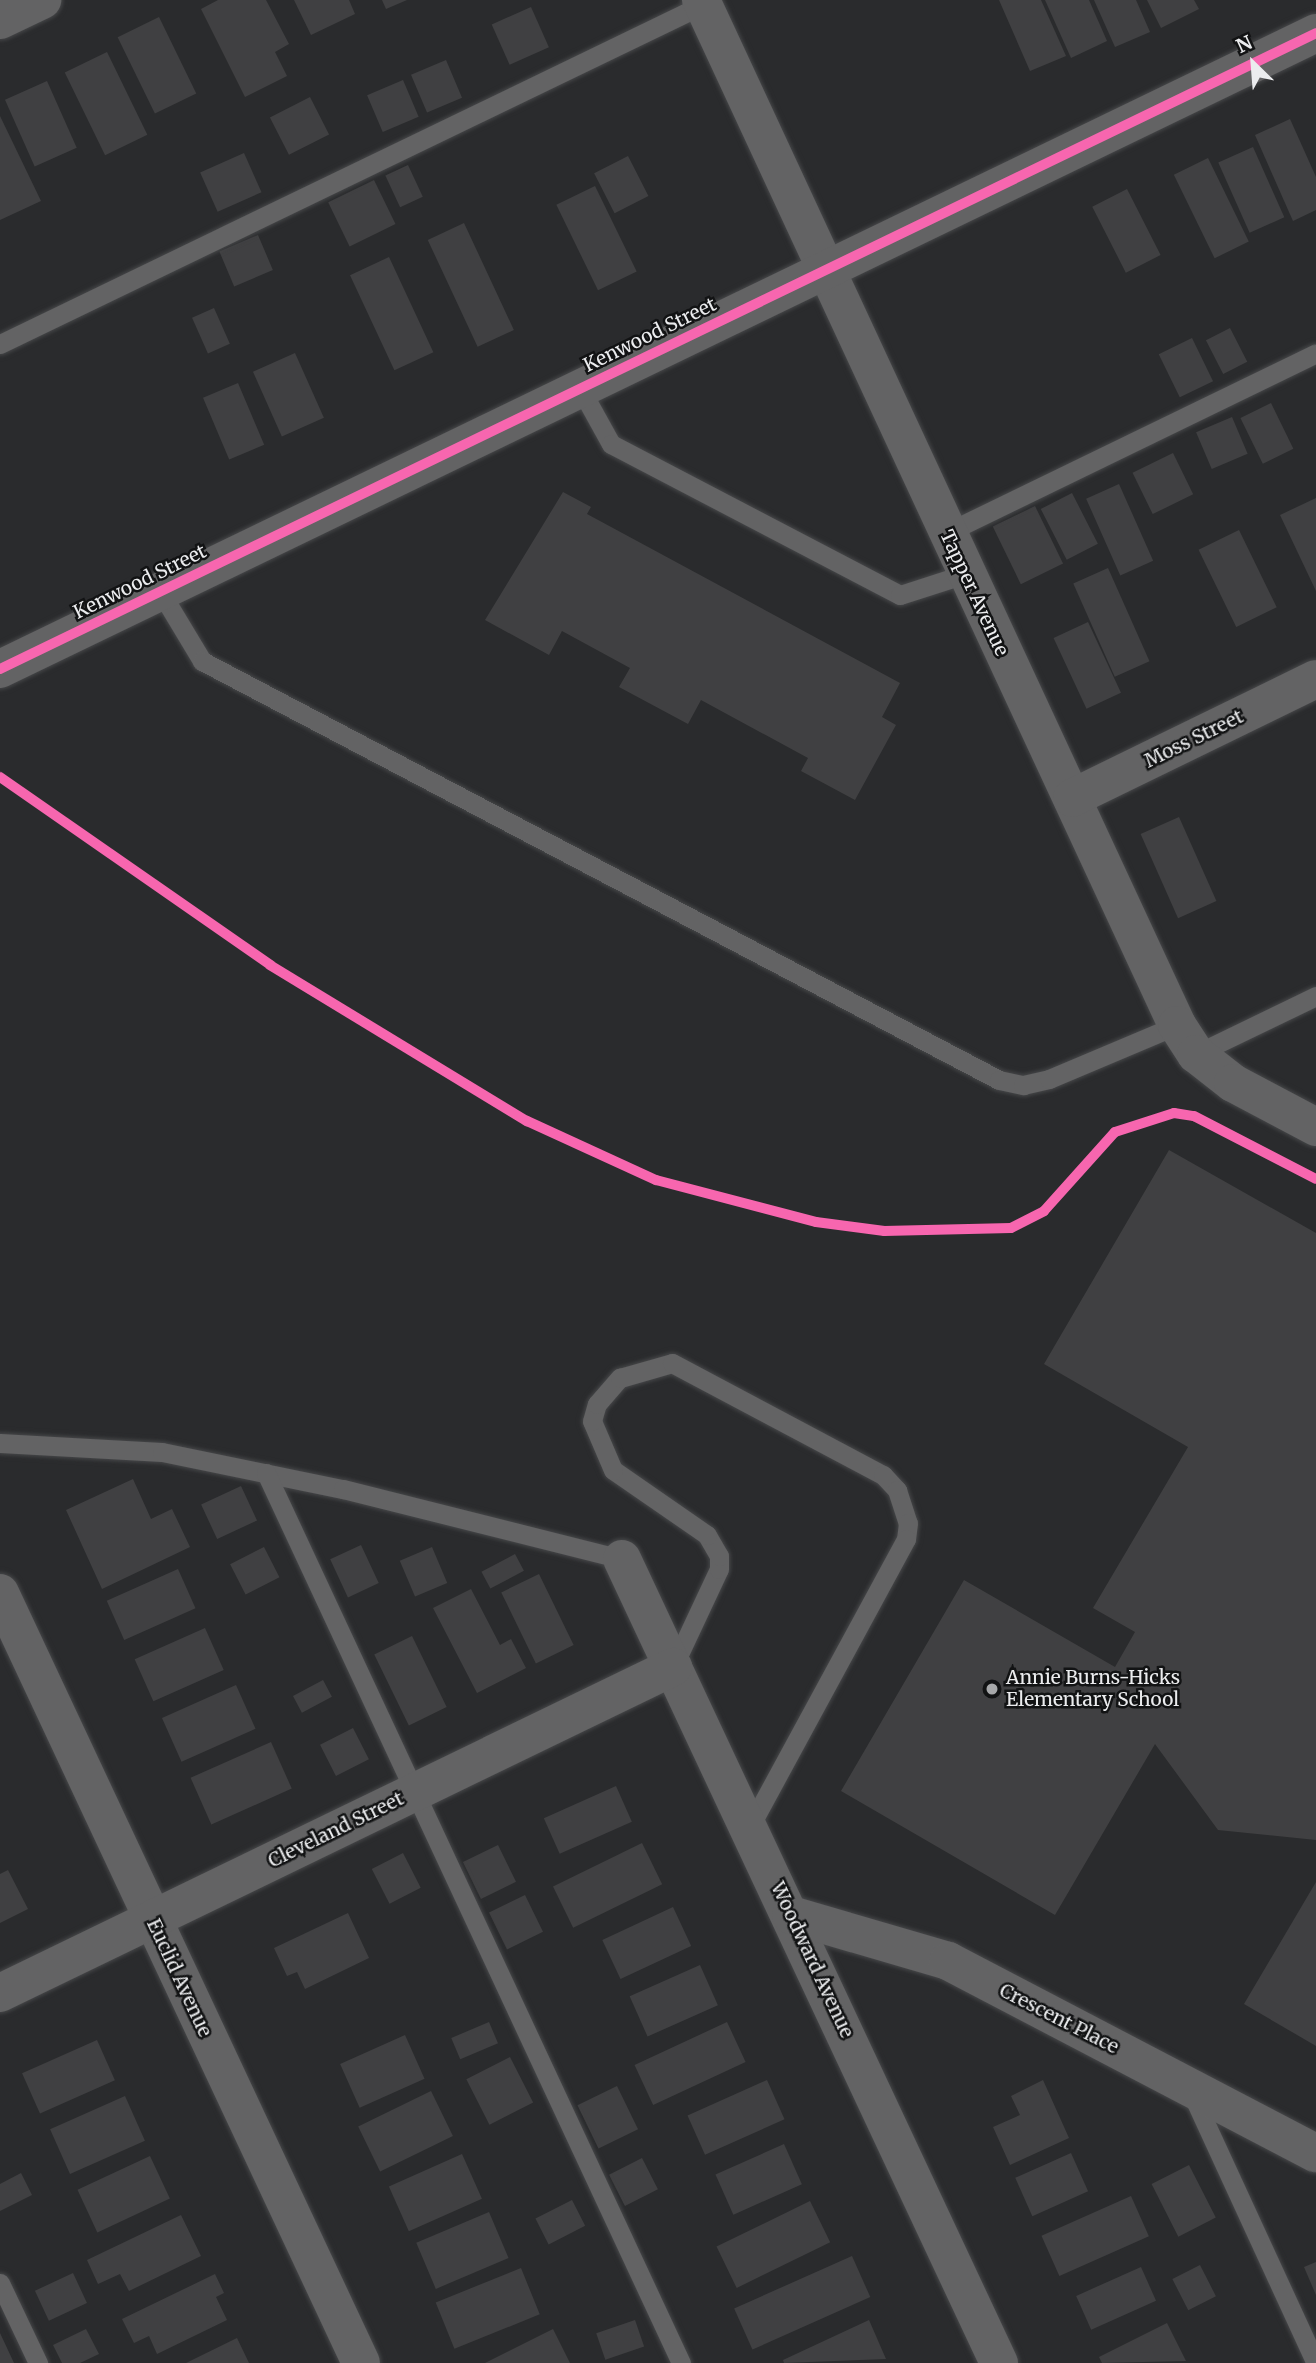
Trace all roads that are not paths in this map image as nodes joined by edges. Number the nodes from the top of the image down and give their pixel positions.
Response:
1 (41, 0) edge
2 (705, 1) edge
3 (0, 20) edge
4 (1316, 33) edge
5 (825, 270) junction
6 (0, 344) edge
7 (1316, 353) edge
8 (580, 388) junction
9 (946, 533) junction
10 (965, 574) junction
11 (160, 591) junction
12 (0, 669) edge
13 (1316, 679) edge
14 (1072, 798) junction
15 (1316, 996) edge
16 (1187, 1040) junction
17 (1316, 1127) edge
18 (0, 1443) edge
19 (266, 1474) junction
20 (622, 1559) joint
21 (0, 1592) edge
22 (673, 1667) junction
23 (415, 1792) junction
24 (749, 1828) junction
25 (791, 1914) junction
26 (152, 1920) junction
27 (0, 1993) edge
28 (1188, 2086) junction
29 (1316, 2152) edge
30 (0, 2283) edge
31 (37, 2363) edge
32 (361, 2363) edge
33 (681, 2363) edge
34 (999, 2363) edge
35 (1316, 2363) edge

1 - 3 street
2 - 5 street, Tapper Avenue
2 - 6 lane
4 - 5 street, Kenwood Street
5 - 8 street, Kenwood Street
5 - 9 street, Tapper Avenue
7 - 9 lane
8 - 10 lane
8 - 11 street, Kenwood Street
9 - 10 street, Tapper Avenue
10 - 14 street, Tapper Avenue
11 - 12 street, Kenwood Street
11 - 16 lane
13 - 14 street, Moss Street
14 - 16 street, Tapper Avenue
15 - 16 lane
16 - 17 street, Tapper Avenue
18 - 19 lane
19 - 20 lane
19 - 23 lane
20 - 22 street, Woodward Avenue
21 - 26 street, Euclid Avenue
22 - 23 street, Cleveland Street
22 - 24 street, Woodward Avenue
22 - 24 lane
23 - 26 street, Cleveland Street
23 - 33 lane
24 - 25 street, Woodward Avenue
25 - 28 street, Crescent Place
25 - 34 street, Woodward Avenue
26 - 27 street, Cleveland Street
26 - 32 street, Euclid Avenue
28 - 29 street, Crescent Place
28 - 35 lane
30 - 31 lane

